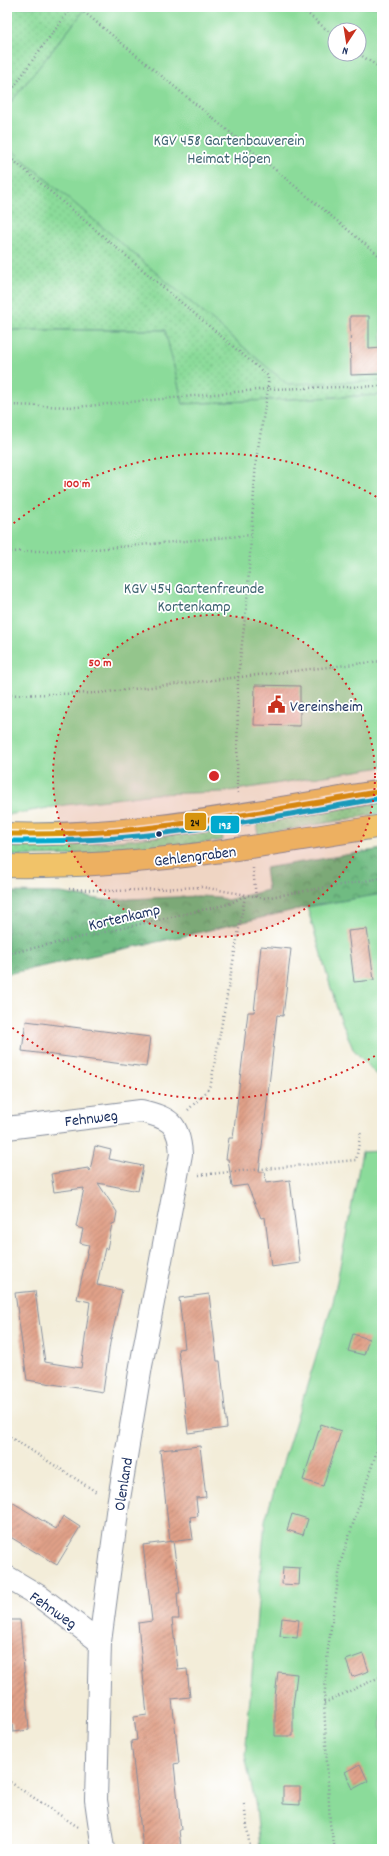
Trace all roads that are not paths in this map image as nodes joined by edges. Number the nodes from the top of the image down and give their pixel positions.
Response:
1 (382, 791) edge
2 (382, 826) edge
3 (7, 834) edge
4 (7, 866) edge
5 (173, 1124) joint
6 (7, 1128) edge
7 (7, 1577) edge
8 (100, 1642) junction
9 (102, 1846) edge

1 - 3 main road, Gehlengraben
2 - 4 main road, Gehlengraben
5 - 6 street, Fehnweg
5 - 8 street, Olenland
7 - 8 street, Fehnweg
8 - 9 street, Olenland

